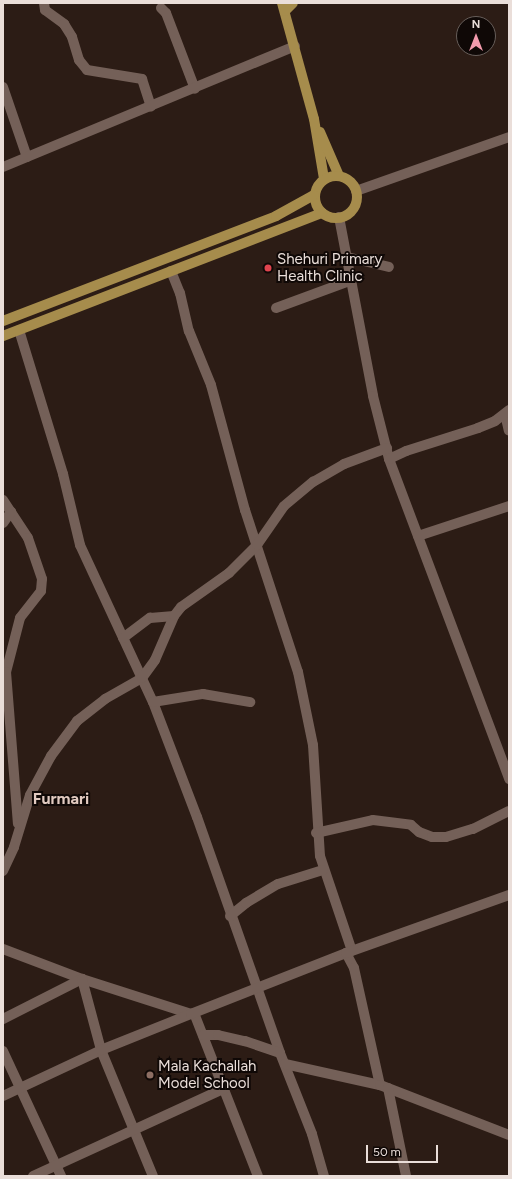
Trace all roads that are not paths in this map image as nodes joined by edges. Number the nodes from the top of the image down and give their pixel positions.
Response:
1 (44, 3) edge
2 (293, 3) edge
3 (284, 7) edge
4 (161, 8) dead end
5 (295, 46) junction
6 (3, 87) edge
7 (195, 89) junction
8 (151, 107) junction
9 (314, 119) junction
10 (509, 137) edge
11 (27, 157) junction
12 (3, 167) edge
13 (339, 176) junction
14 (324, 180) junction
15 (356, 190) junction
16 (314, 195) junction
17 (322, 213) junction
18 (340, 218) junction
19 (347, 257) junction
20 (389, 267) dead end
21 (171, 270) junction
22 (352, 280) junction
23 (276, 308) dead end
24 (3, 321) edge
25 (19, 330) junction
26 (3, 336) edge
27 (507, 412) edge
28 (509, 431) edge
29 (386, 448) junction
30 (389, 459) junction
31 (3, 500) edge
32 (509, 506) edge
33 (11, 512) junction
34 (3, 523) edge
35 (418, 536) junction
36 (257, 545) junction
37 (174, 616) junction
38 (123, 638) junction
39 (4, 672) edge
40 (142, 678) junction
41 (153, 702) junction
42 (250, 702) dead end
43 (505, 757) edge
44 (509, 779) edge
45 (509, 811) edge
46 (18, 830) junction
47 (316, 833) junction
48 (323, 870) junction
49 (3, 871) edge
50 (509, 895) edge
51 (230, 916) junction
52 (3, 949) edge
53 (349, 952) junction
54 (82, 979) junction
55 (258, 988) junction
56 (193, 1013) junction
57 (3, 1019) edge
58 (203, 1035) junction
59 (101, 1050) junction
60 (3, 1051) edge
61 (280, 1053) junction
62 (285, 1064) junction
63 (21, 1087) junction
64 (384, 1087) junction
65 (225, 1088) junction
66 (3, 1096) edge
67 (135, 1128) junction
68 (509, 1135) edge
69 (56, 1165) junction
70 (33, 1176) edge
71 (61, 1176) edge
72 (153, 1176) edge
73 (258, 1176) edge
74 (324, 1176) edge
75 (406, 1176) edge

1 - 8 street
2 - 3 main road
3 - 5 main road
4 - 7 street
5 - 7 street
5 - 9 main road
6 - 11 street
7 - 8 street
8 - 11 street
9 - 13 main road
9 - 14 main road
10 - 15 street
11 - 12 street
13 - 14 main road
13 - 15 main road
14 - 16 main road
15 - 18 main road
16 - 17 main road
16 - 24 main road
17 - 18 main road
17 - 21 main road
18 - 19 street
19 - 20 street
19 - 22 street
21 - 25 main road
21 - 36 street
22 - 23 street
22 - 29 street
25 - 26 main road
25 - 38 street
27 - 28 street
27 - 30 street
29 - 30 street
29 - 36 street
30 - 35 street
31 - 33 street
32 - 35 street
33 - 34 street
33 - 39 street
35 - 43 street
36 - 37 street
36 - 47 street
37 - 38 street
37 - 40 street
38 - 40 street
39 - 46 street
40 - 41 street
40 - 46 street
41 - 42 street
41 - 51 street
43 - 44 street
45 - 47 street
46 - 49 street
47 - 48 street
48 - 51 street
48 - 53 street
50 - 53 street
51 - 55 street
52 - 54 street
53 - 55 street
53 - 64 street
54 - 56 street
54 - 57 street
54 - 59 street
55 - 56 street
55 - 61 street
56 - 58 street
56 - 59 street
58 - 61 street
58 - 65 street
59 - 63 street
59 - 67 street
60 - 63 street
61 - 62 street
62 - 64 street
62 - 74 street
63 - 66 street
63 - 69 street
64 - 68 street
64 - 75 street
65 - 67 street
65 - 73 street
67 - 69 street
67 - 72 street
69 - 70 street
69 - 71 street

